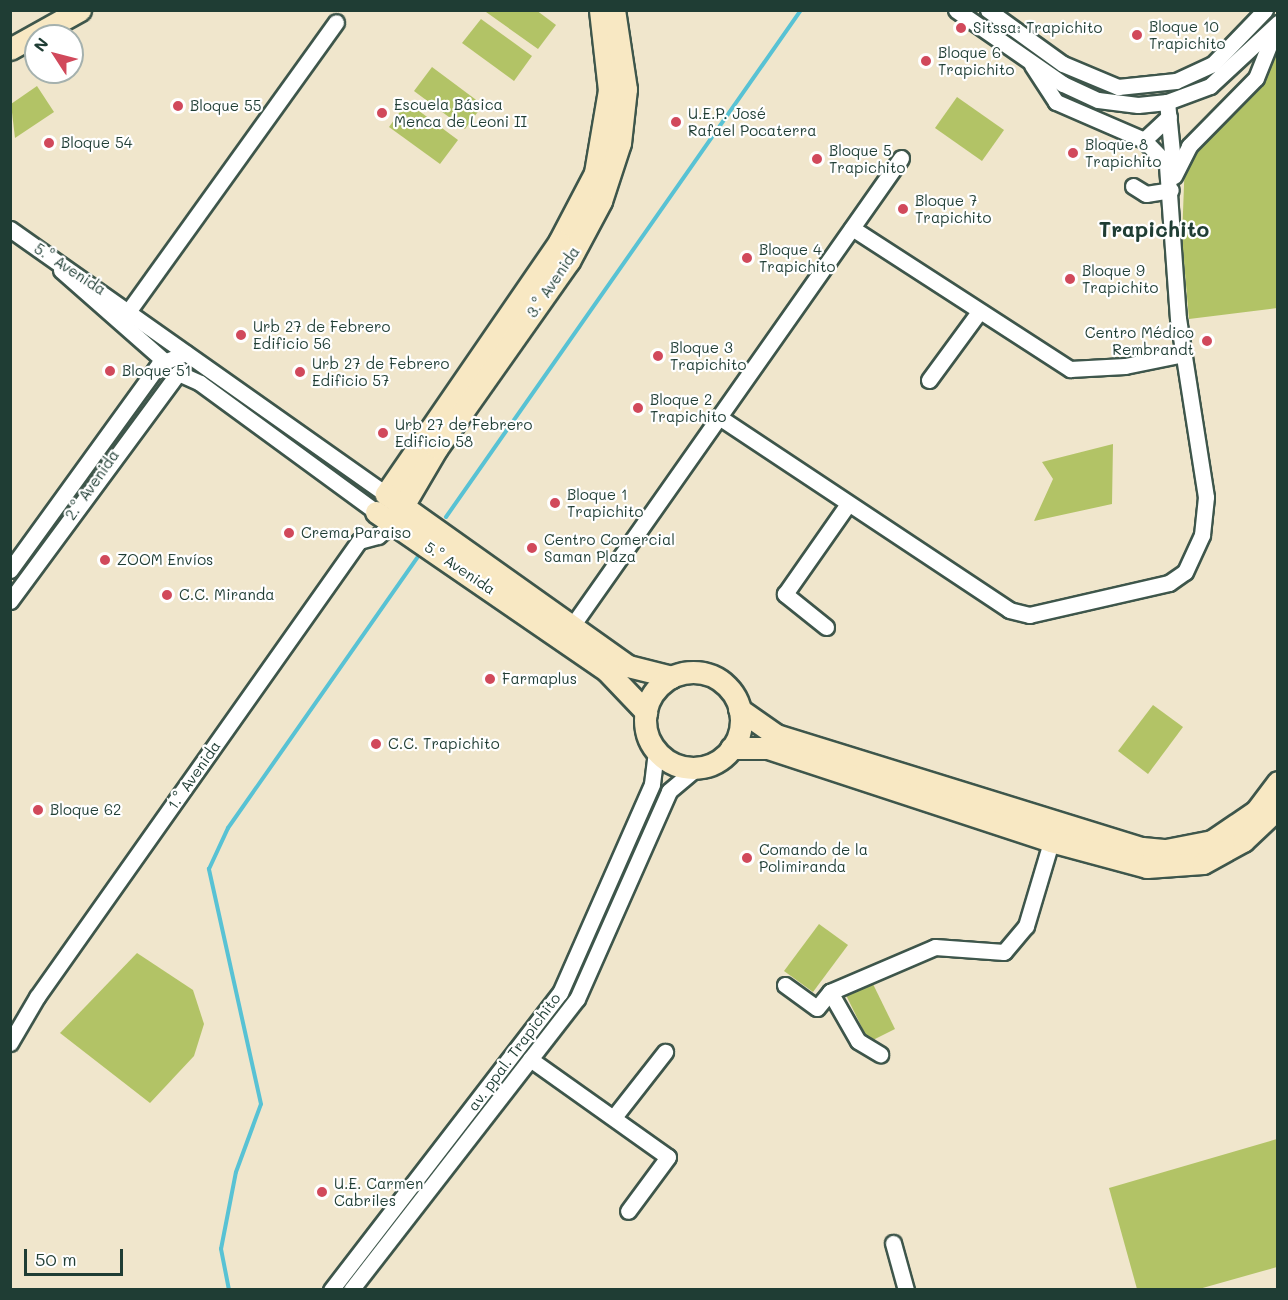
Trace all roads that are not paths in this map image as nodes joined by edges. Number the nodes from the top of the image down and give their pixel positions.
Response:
1 (80, 10) edge
2 (600, 10) edge
3 (614, 10) edge
4 (956, 10) edge
5 (987, 10) edge
6 (1265, 10) edge
7 (336, 21) dead end
8 (1278, 24) edge
9 (10, 49) edge
10 (1032, 64) junction
11 (1168, 110) junction
12 (1143, 140) junction
13 (901, 158) dead end
14 (1173, 183) junction
15 (1133, 186) dead end
16 (852, 228) junction
17 (10, 229) edge
18 (56, 262) junction
19 (130, 309) junction
20 (979, 312) junction
21 (186, 353) junction
22 (1183, 354) junction
23 (163, 360) junction
24 (178, 373) joint
25 (929, 380) dead end
26 (719, 417) junction
27 (846, 507) junction
28 (390, 509) junction
29 (10, 570) edge
30 (10, 601) edge
31 (572, 626) junction
32 (826, 627) dead end
33 (672, 677) junction
34 (739, 708) junction
35 (646, 712) junction
36 (731, 748) junction
37 (656, 751) junction
38 (696, 768) junction
39 (1278, 782) edge
40 (1278, 807) edge
41 (1054, 832) junction
42 (785, 985) dead end
43 (830, 992) junction
44 (534, 1042) junction
45 (10, 1043) edge
46 (665, 1052) dead end
47 (880, 1054) dead end
48 (530, 1059) junction
49 (614, 1117) junction
50 (628, 1211) dead end
51 (893, 1243) dead end
52 (358, 1287) edge
53 (336, 1288) edge
54 (906, 1290) edge

1 - 9 street
2 - 28 street, 3.° Avenida
3 - 28 street, 3.° Avenida
4 - 10 street
5 - 6 street
7 - 19 street
8 - 11 street
8 - 14 street
10 - 11 street
10 - 12 street
11 - 12 street
11 - 14 street
12 - 14 street
13 - 16 street
14 - 15 street
14 - 22 street
16 - 20 street
16 - 26 street
17 - 18 street, 5.° Avenida
18 - 19 street, 5.° Avenida
18 - 23 street
19 - 21 street, 5.° Avenida
20 - 22 street
20 - 25 street
21 - 23 street
21 - 28 street, 5.° Avenida
22 - 27 street
23 - 29 street
24 - 28 street, 5.° Avenida
24 - 30 street, 2.° Avenida
26 - 27 street
26 - 31 street
27 - 32 street
28 - 31 street, 5.° Avenida
28 - 35 street, 5.° Avenida
28 - 45 street, 1.° Avenida
31 - 33 street, 5.° Avenida
33 - 34 street
33 - 35 street
34 - 36 street
34 - 41 street
35 - 37 street
36 - 38 street
36 - 41 street
37 - 38 street
37 - 44 street, av. ppal. Trapichito
38 - 44 street, av. ppal. Trapichito
39 - 41 street
40 - 41 street
41 - 43 street
42 - 43 street
43 - 47 street
44 - 48 street, av. ppal. Trapichito
44 - 53 street, av. ppal. Trapichito
46 - 49 street
48 - 49 street
48 - 52 street, av. ppal. Trapichito
49 - 50 street
51 - 54 street

